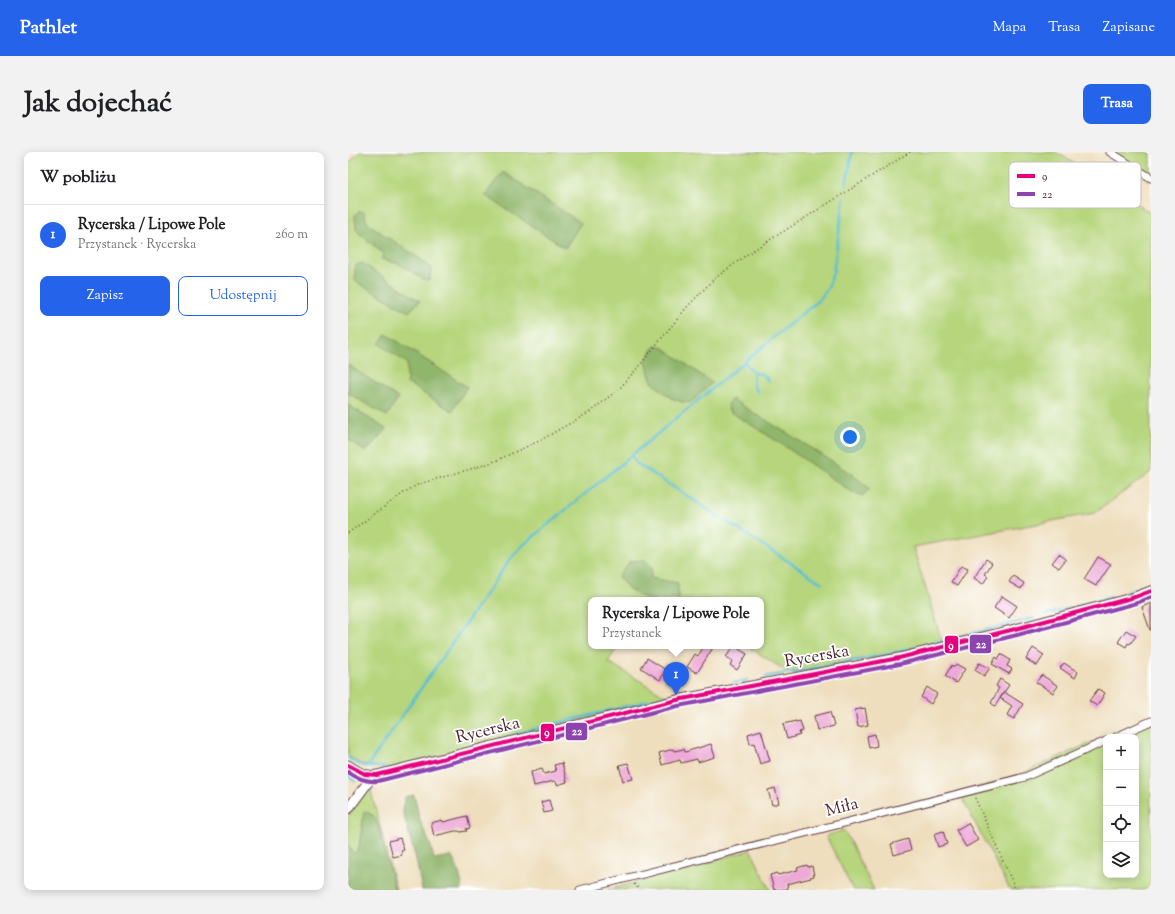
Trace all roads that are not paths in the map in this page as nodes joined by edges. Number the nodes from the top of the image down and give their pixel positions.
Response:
1 (1110, 152) edge
2 (1126, 162) edge
3 (1141, 172) edge
4 (1151, 178) edge
5 (1151, 591) edge
6 (1151, 722) edge
7 (1123, 734) edge
8 (1103, 743) edge
9 (348, 765) edge
10 (371, 776) junction
11 (348, 808) edge
12 (580, 890) edge

1 - 2 street
3 - 4 street
5 - 10 street, Rycerska
6 - 7 street
8 - 12 street, Miła
9 - 10 street
10 - 11 street

